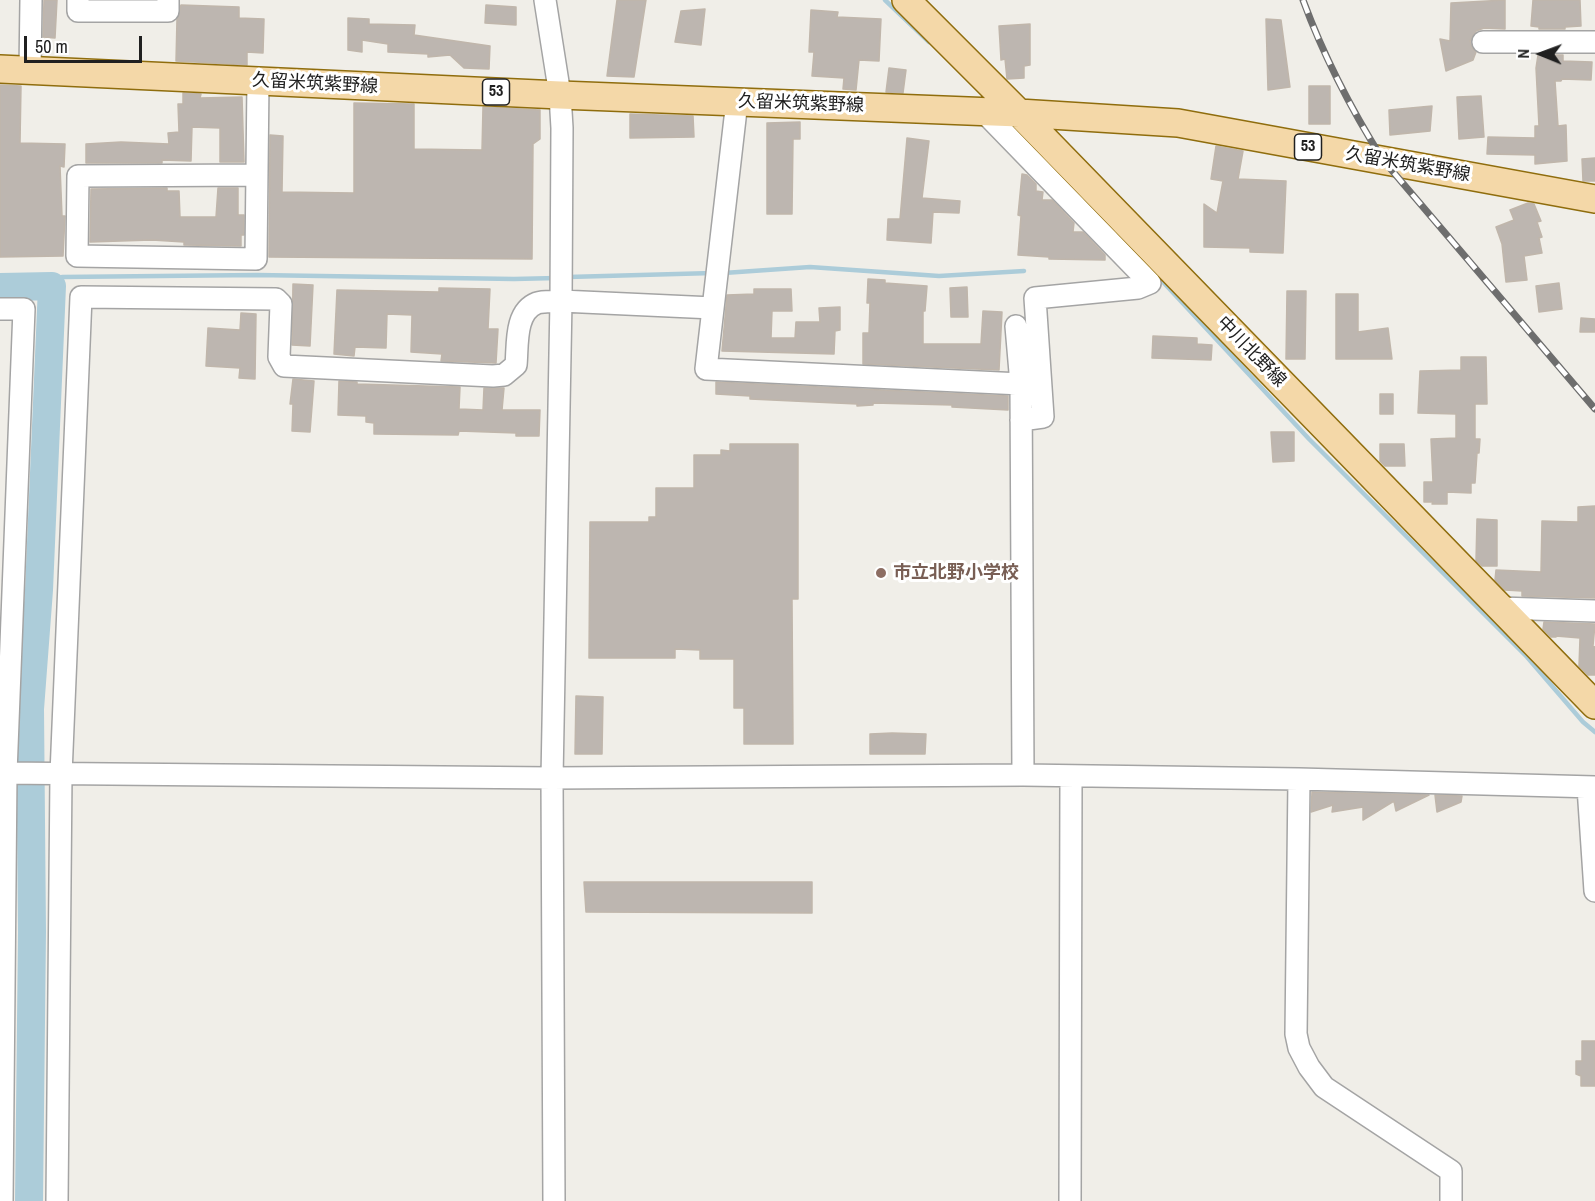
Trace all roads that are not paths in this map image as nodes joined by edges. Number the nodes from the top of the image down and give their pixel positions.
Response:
1 (31, 0) edge
2 (78, 0) edge
3 (168, 0) edge
4 (544, 0) edge
5 (906, 0) edge
6 (1483, 42) dead end
7 (1595, 42) edge
8 (0, 69) edge
9 (30, 71) junction
10 (258, 81) junction
11 (560, 95) junction
12 (736, 101) junction
13 (998, 112) junction
14 (257, 176) junction
15 (1595, 199) edge
16 (561, 301) junction
17 (713, 308) junction
18 (0, 309) edge
19 (1016, 326) dead end
20 (1021, 384) junction
21 (1021, 420) junction
22 (1500, 608) junction
23 (1595, 611) edge
24 (1595, 705) edge
25 (6, 773) edge
26 (58, 774) junction
27 (1023, 775) junction
28 (1071, 776) junction
29 (552, 778) junction
30 (1299, 779) junction
31 (1591, 787) edge
32 (1595, 891) edge
33 (2, 1201) edge
34 (57, 1201) edge
35 (554, 1201) edge
36 (1070, 1201) edge
37 (1451, 1201) edge

1 - 9 street
2 - 3 street
4 - 11 street
5 - 13 main road, 中川北野線
6 - 7 street
8 - 9 main road, 久留米筑紫野線 / 53
9 - 10 main road, 久留米筑紫野線 / 53
10 - 11 main road, 久留米筑紫野線 / 53
10 - 14 street
11 - 12 main road, 久留米筑紫野線 / 53
11 - 16 street
12 - 13 main road, 久留米筑紫野線 / 53
12 - 17 street
13 - 15 main road, 久留米筑紫野線 / 53
13 - 21 street
13 - 22 main road, 中川北野線
14 - 14 street
16 - 17 street
16 - 26 street
16 - 29 street
17 - 20 street
18 - 25 street
19 - 20 street
20 - 21 street
21 - 27 street
22 - 23 street
22 - 24 main road, 中川北野線
25 - 26 street
25 - 33 street
26 - 29 street
26 - 34 street
27 - 28 street
27 - 29 street
28 - 30 street
28 - 36 street
29 - 35 street
30 - 31 street
30 - 37 street
31 - 32 street

